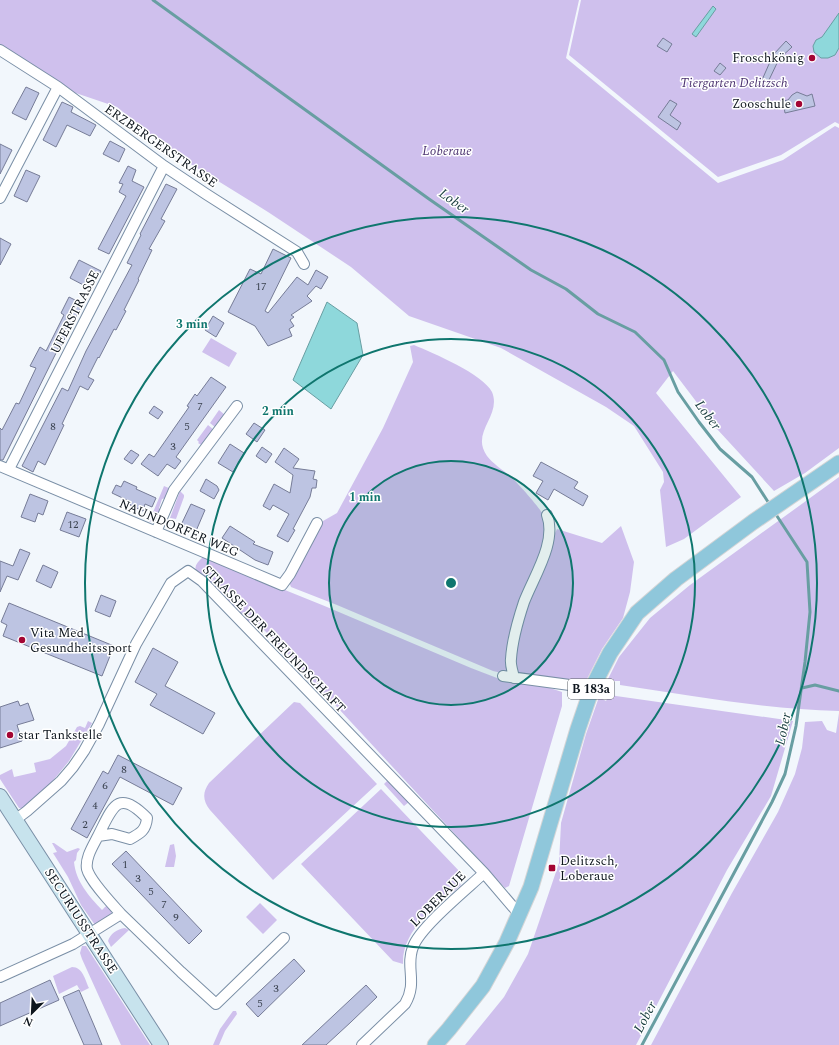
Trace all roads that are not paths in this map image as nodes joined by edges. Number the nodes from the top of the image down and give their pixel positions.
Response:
1 (0, 50) edge
2 (58, 87) junction
3 (164, 166) junction
4 (0, 198) edge
5 (304, 264) dead end
6 (237, 406) dead end
7 (839, 463) edge
8 (4, 468) edge
9 (547, 515) dead end
10 (317, 523) dead end
11 (156, 532) junction
12 (503, 676) dead end
13 (514, 678) junction
14 (592, 688) junction
15 (0, 796) edge
16 (15, 820) junction
17 (98, 836) junction
18 (484, 873) junction
19 (121, 914) junction
20 (519, 914) junction
21 (90, 934) junction
22 (284, 938) dead end
23 (0, 977) edge
24 (162, 1045) edge
25 (362, 1045) edge
26 (435, 1045) edge

1 - 2 street, ERZBERGERSTRASSE
2 - 3 street, ERZBERGERSTRASSE
2 - 4 street
3 - 5 street, ERZBERGERSTRASSE
3 - 8 street, UFERSTRASSE
6 - 11 street
7 - 14 main road, B 183a
8 - 11 street, NAUNDORFER WEG
9 - 13 street
10 - 11 street, NAUNDORFER WEG
12 - 13 street
13 - 14 street
14 - 20 main road, B 183a
15 - 16 street, SECURIUSSTRASSE
16 - 18 street, STRASSE DER FREUNDSCHAFT
16 - 21 street, SECURIUSSTRASSE
17 - 17 street
17 - 19 street
18 - 20 street, STRASSE DER FREUNDSCHAFT
18 - 25 street, LOBERAUE
19 - 21 street
19 - 22 street
20 - 26 main road, B 183a
21 - 23 street
21 - 24 street, SECURIUSSTRASSE

